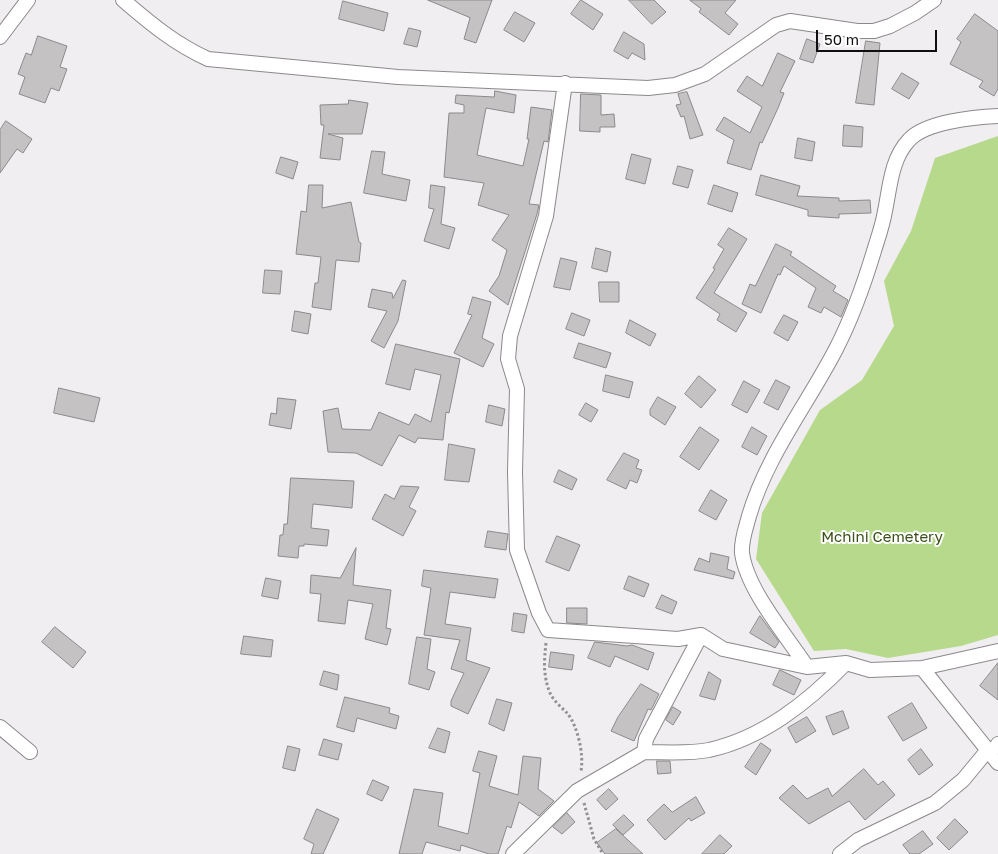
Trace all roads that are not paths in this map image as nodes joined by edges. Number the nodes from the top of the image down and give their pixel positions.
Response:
1 (28, 0) edge
2 (123, 0) edge
3 (934, 0) edge
4 (0, 37) edge
5 (565, 83) junction
6 (998, 116) edge
7 (702, 635) junction
8 (998, 651) edge
9 (846, 663) junction
10 (807, 667) junction
11 (922, 668) junction
12 (0, 727) edge
13 (993, 747) edge
14 (30, 752) dead end
15 (644, 752) junction
16 (998, 762) edge
17 (514, 854) edge
18 (840, 854) edge

1 - 4 street
2 - 5 street
3 - 5 street
5 - 7 street
6 - 10 street
7 - 10 street
7 - 15 street
8 - 11 street
9 - 10 street
9 - 11 street
9 - 15 street
11 - 13 street
12 - 14 street
13 - 16 street
13 - 18 street
15 - 17 street

